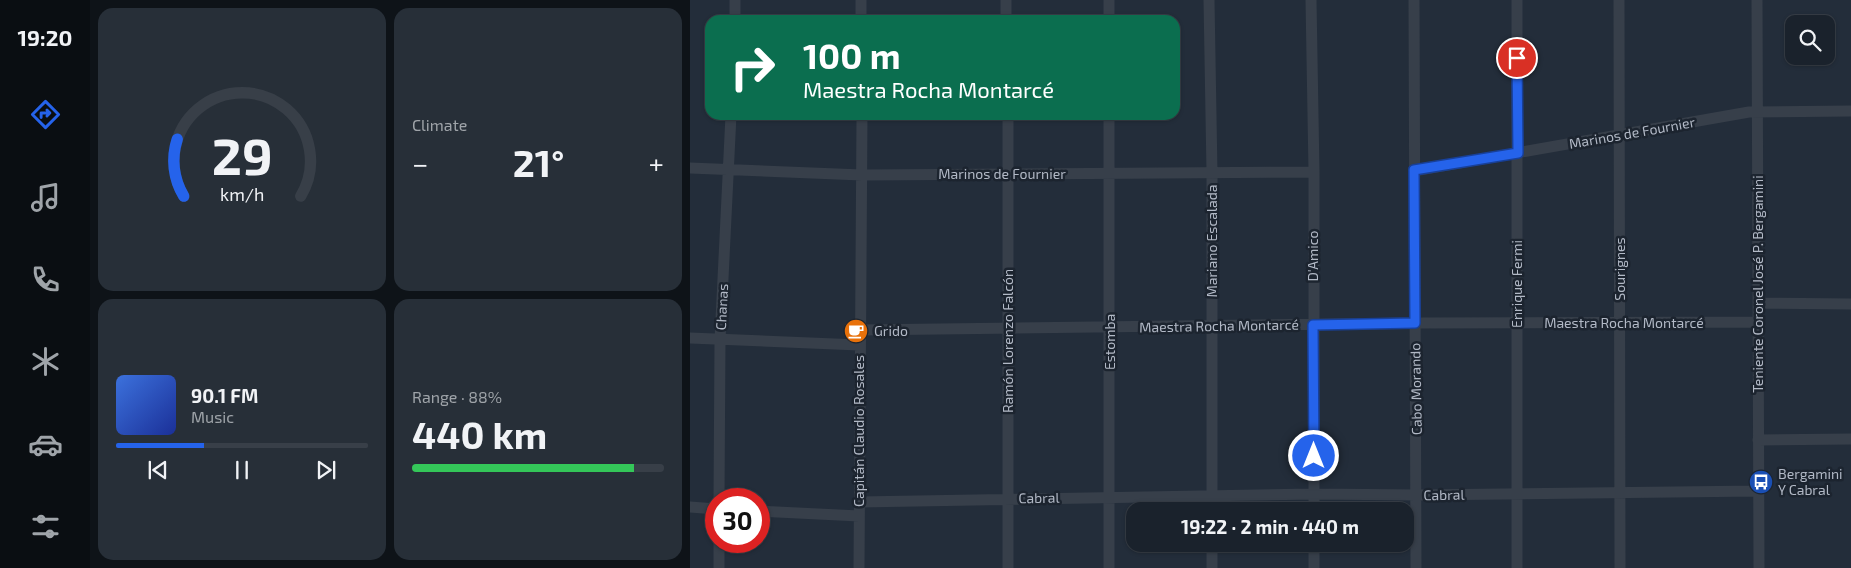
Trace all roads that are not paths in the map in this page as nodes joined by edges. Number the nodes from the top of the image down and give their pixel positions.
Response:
1 (736, 0) edge
2 (861, 0) edge
3 (1006, 0) edge
4 (1109, 0) edge
5 (1209, 0) edge
6 (1311, 0) edge
7 (1414, 0) edge
8 (1517, 0) edge
9 (1619, 0) edge
10 (1757, 0) edge
11 (735, 15) edge
12 (861, 15) edge
13 (1006, 15) edge
14 (1109, 15) edge
15 (1757, 111) junction
16 (1851, 111) edge
17 (731, 120) edge
18 (862, 120) edge
19 (1008, 120) edge
20 (1109, 120) edge
21 (1620, 135) junction
22 (1518, 153) junction
23 (690, 168) edge
24 (729, 169) junction
25 (1414, 170) junction
26 (1212, 172) junction
27 (1314, 172) junction
28 (1008, 174) junction
29 (1109, 174) junction
30 (862, 175) junction
31 (1758, 303) junction
32 (1851, 304) edge
33 (1620, 322) junction
34 (1758, 322) junction
35 (1415, 323) junction
36 (1516, 324) junction
37 (1313, 325) junction
38 (1211, 326) junction
39 (1007, 327) junction
40 (1110, 327) junction
41 (860, 330) junction
42 (690, 338) edge
43 (720, 340) junction
44 (859, 345) junction
45 (1851, 439) edge
46 (1758, 440) junction
47 (719, 488) edge
48 (1758, 490) junction
49 (1619, 493) junction
50 (1314, 494) junction
51 (1516, 494) junction
52 (1417, 495) junction
53 (1212, 496) junction
54 (1110, 497) junction
55 (1008, 499) junction
56 (859, 502) junction
57 (1212, 502) edge
58 (1314, 502) edge
59 (690, 507) edge
60 (705, 508) edge
61 (770, 512) edge
62 (859, 516) junction
63 (1212, 552) edge
64 (1314, 552) edge
65 (719, 553) edge
66 (718, 568) edge
67 (859, 568) edge
68 (1008, 568) edge
69 (1109, 568) edge
70 (1212, 568) edge
71 (1314, 568) edge
72 (1416, 568) edge
73 (1517, 568) edge
74 (1620, 568) edge
75 (1759, 568) edge

1 - 11 street
2 - 12 street
3 - 13 street
4 - 14 street
5 - 26 street, Mariano Escalada
6 - 27 street, D'Amico
7 - 25 street, Cabo Morando
8 - 22 street, Enrique Fermi
9 - 21 street, Sourignes
10 - 15 street, Teniente Coronel José P. Bergamini
15 - 16 street, Marinos de Fournier
15 - 21 street, Marinos de Fournier
15 - 31 street, Teniente Coronel José P. Bergamini
17 - 24 street, Chanas
18 - 30 street, Capitán Claudio Rosales
19 - 28 street, Ramón Lorenzo Falcón
20 - 29 street, Estomba
21 - 22 street, Marinos de Fournier
21 - 33 street, Sourignes
22 - 25 street, Marinos de Fournier
22 - 36 street, Enrique Fermi
23 - 24 street, Marinos de Fournier
24 - 30 street, Marinos de Fournier
24 - 43 street, Chanas
25 - 35 street, Cabo Morando
26 - 27 street, Marinos de Fournier
26 - 29 street, Marinos de Fournier
26 - 38 street, Mariano Escalada
27 - 37 street, D'Amico
28 - 29 street, Marinos de Fournier
28 - 30 street, Marinos de Fournier
28 - 39 street, Ramón Lorenzo Falcón
29 - 40 street, Estomba
30 - 41 street, Capitán Claudio Rosales
31 - 32 street
31 - 34 street, Teniente Coronel José P. Bergamini
33 - 34 street, Maestra Rocha Montarcé
33 - 36 street, Maestra Rocha Montarcé
33 - 49 street, Sourignes
34 - 46 street, Teniente Coronel José P. Bergamini
35 - 36 street, Maestra Rocha Montarcé
35 - 37 street, Maestra Rocha Montarcé
35 - 52 street, Cabo Morando
36 - 51 street, Enrique Fermi
37 - 38 street, Maestra Rocha Montarcé
37 - 50 street, D'Amico
38 - 40 street, Maestra Rocha Montarcé
38 - 53 street, Mariano Escalada
39 - 40 street, Maestra Rocha Montarcé
39 - 41 street, Maestra Rocha Montarcé
39 - 55 street, Ramón Lorenzo Falcón
40 - 54 street, Estomba
41 - 44 street, Capitán Claudio Rosales
42 - 43 street
43 - 44 street
43 - 47 street, Chanas
44 - 56 street, Capitán Claudio Rosales
45 - 46 street
46 - 48 street, Teniente Coronel José P. Bergamini
48 - 49 street, Cabral
48 - 75 street, Teniente Coronel José P. Bergamini
49 - 51 street, Cabral
49 - 74 street, Sourignes
50 - 52 street, Cabral
50 - 53 street, Cabral
50 - 58 street, D'Amico
51 - 52 street, Cabral
51 - 73 street, Enrique Fermi
52 - 72 street, Cabo Morando
53 - 54 street, Cabral
53 - 57 street, Mariano Escalada
54 - 55 street, Cabral
54 - 69 street, Estomba
55 - 56 street, Cabral
55 - 68 street, Ramón Lorenzo Falcón
56 - 62 street, Capitán Claudio Rosales
59 - 60 street
61 - 62 street
62 - 67 street, Capitán Claudio Rosales
63 - 70 street
64 - 71 street
65 - 66 street

